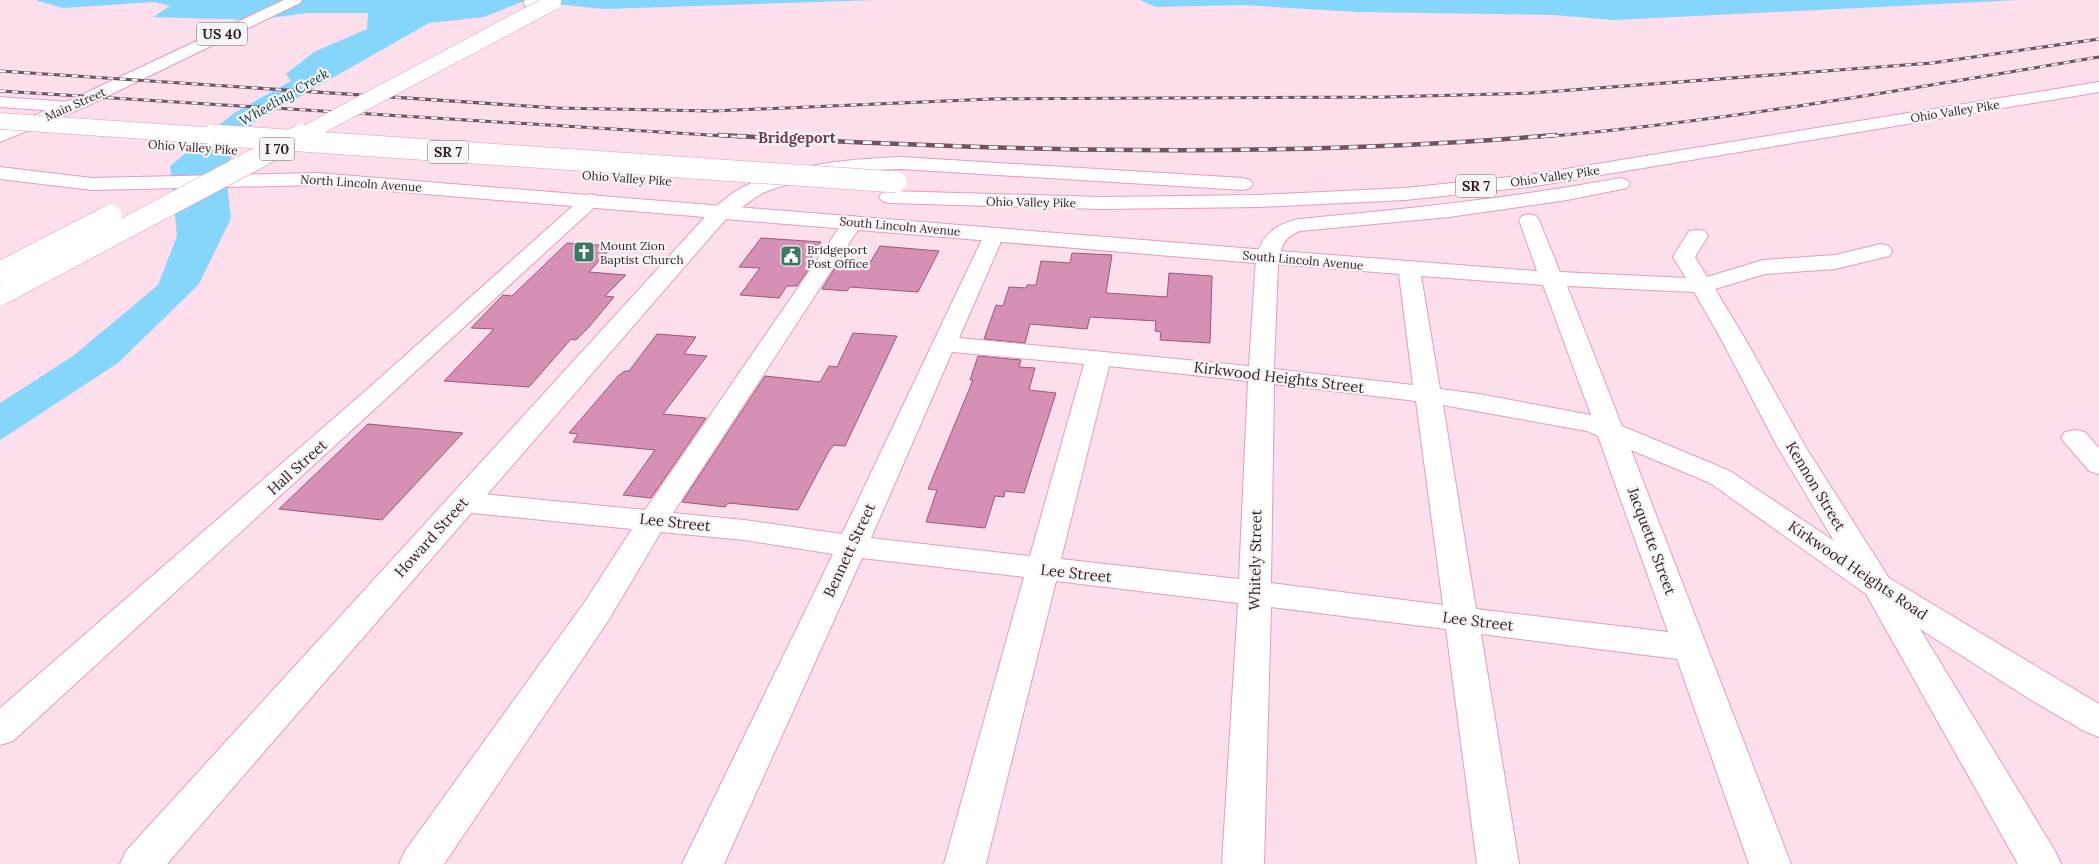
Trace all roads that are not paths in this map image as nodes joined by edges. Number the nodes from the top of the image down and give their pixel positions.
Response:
1 (295, 0) edge
2 (544, 1) edge
3 (2099, 76) edge
4 (2099, 87) edge
5 (0, 102) edge
6 (70, 107) junction
7 (2, 132) edge
8 (1770, 142) junction
9 (1, 174) edge
10 (1395, 183) junction
11 (893, 190) junction
12 (142, 200) dead end
13 (591, 200) junction
14 (124, 209) dead end
15 (722, 211) junction
16 (1529, 220) dead end
17 (853, 222) junction
18 (993, 235) junction
19 (1697, 236) dead end
20 (1881, 250) dead end
21 (1267, 257) junction
22 (1409, 268) junction
23 (0, 272) edge
24 (1551, 278) junction
25 (1702, 286) junction
26 (0, 295) edge
27 (943, 344) junction
28 (1098, 359) junction
29 (1260, 375) junction
30 (1428, 395) junction
31 (1611, 430) junction
32 (2075, 438) dead end
33 (2099, 466) edge
34 (462, 502) junction
35 (654, 520) junction
36 (852, 546) junction
37 (1042, 569) junction
38 (1878, 586) junction
39 (1255, 593) junction
40 (1462, 618) junction
41 (1690, 648) junction
42 (2099, 722) edge
43 (0, 730) edge
44 (141, 864) edge
45 (420, 864) edge
46 (703, 864) edge
47 (965, 864) edge
48 (1243, 864) edge
49 (1498, 864) edge
50 (1770, 864) edge
51 (2040, 864) edge

1 - 6 main road, Main Street / US 40
2 - 12 main road, I 70, bridge
2 - 26 main road, I 70, bridge
3 - 10 main road, Ohio Valley Pike / SR 7
4 - 8 main road, Ohio Valley Pike / SR 7
5 - 6 main road
6 - 7 main road, Main Street / US 40
7 - 11 main road, Ohio Valley Pike / SR 7, bridge
8 - 11 main road, Ohio Valley Pike / SR 7
8 - 21 main road
9 - 13 main road, North Lincoln Avenue, bridge
10 - 11 main road, Ohio Valley Pike / SR 7
10 - 15 main road, Howard Street
13 - 15 main road, North Lincoln Avenue
13 - 43 main road, Hall Street
14 - 23 main road, bridge
15 - 17 main road, South Lincoln Avenue
15 - 34 main road, Howard Street
16 - 24 main road, Jacquette Street
17 - 18 main road, South Lincoln Avenue
17 - 35 main road
18 - 21 main road, South Lincoln Avenue
18 - 27 main road, Bennett Street
19 - 25 main road, Kennon Street
20 - 25 main road, South Lincoln Avenue
21 - 22 main road, South Lincoln Avenue
21 - 29 main road, Whitely Street
22 - 24 main road, South Lincoln Avenue
22 - 30 main road
24 - 25 main road, South Lincoln Avenue
24 - 31 main road, Jacquette Street
25 - 38 main road, Kennon Street
27 - 28 main road, Kirkwood Heights Street
27 - 36 main road, Bennett Street
28 - 29 main road, Kirkwood Heights Street
28 - 37 main road
29 - 30 main road, Kirkwood Heights Street
29 - 39 main road, Whitely Street
30 - 31 main road, Kirkwood Heights Street
30 - 40 main road
31 - 38 main road, Kirkwood Heights Road
31 - 41 main road, Jacquette Street
32 - 33 main road
34 - 35 main road, Lee Street
34 - 44 main road, Howard Street
35 - 36 main road, Lee Street
35 - 45 main road
36 - 37 main road, Lee Street
36 - 46 main road, Bennett Street
37 - 39 main road, Lee Street
37 - 47 main road
38 - 42 main road, Kirkwood Heights Road
38 - 51 main road, Kennon Street
39 - 40 main road, Lee Street
39 - 48 main road, Whitely Street
40 - 41 main road, Lee Street
40 - 49 main road
41 - 50 main road, Jacquette Street

